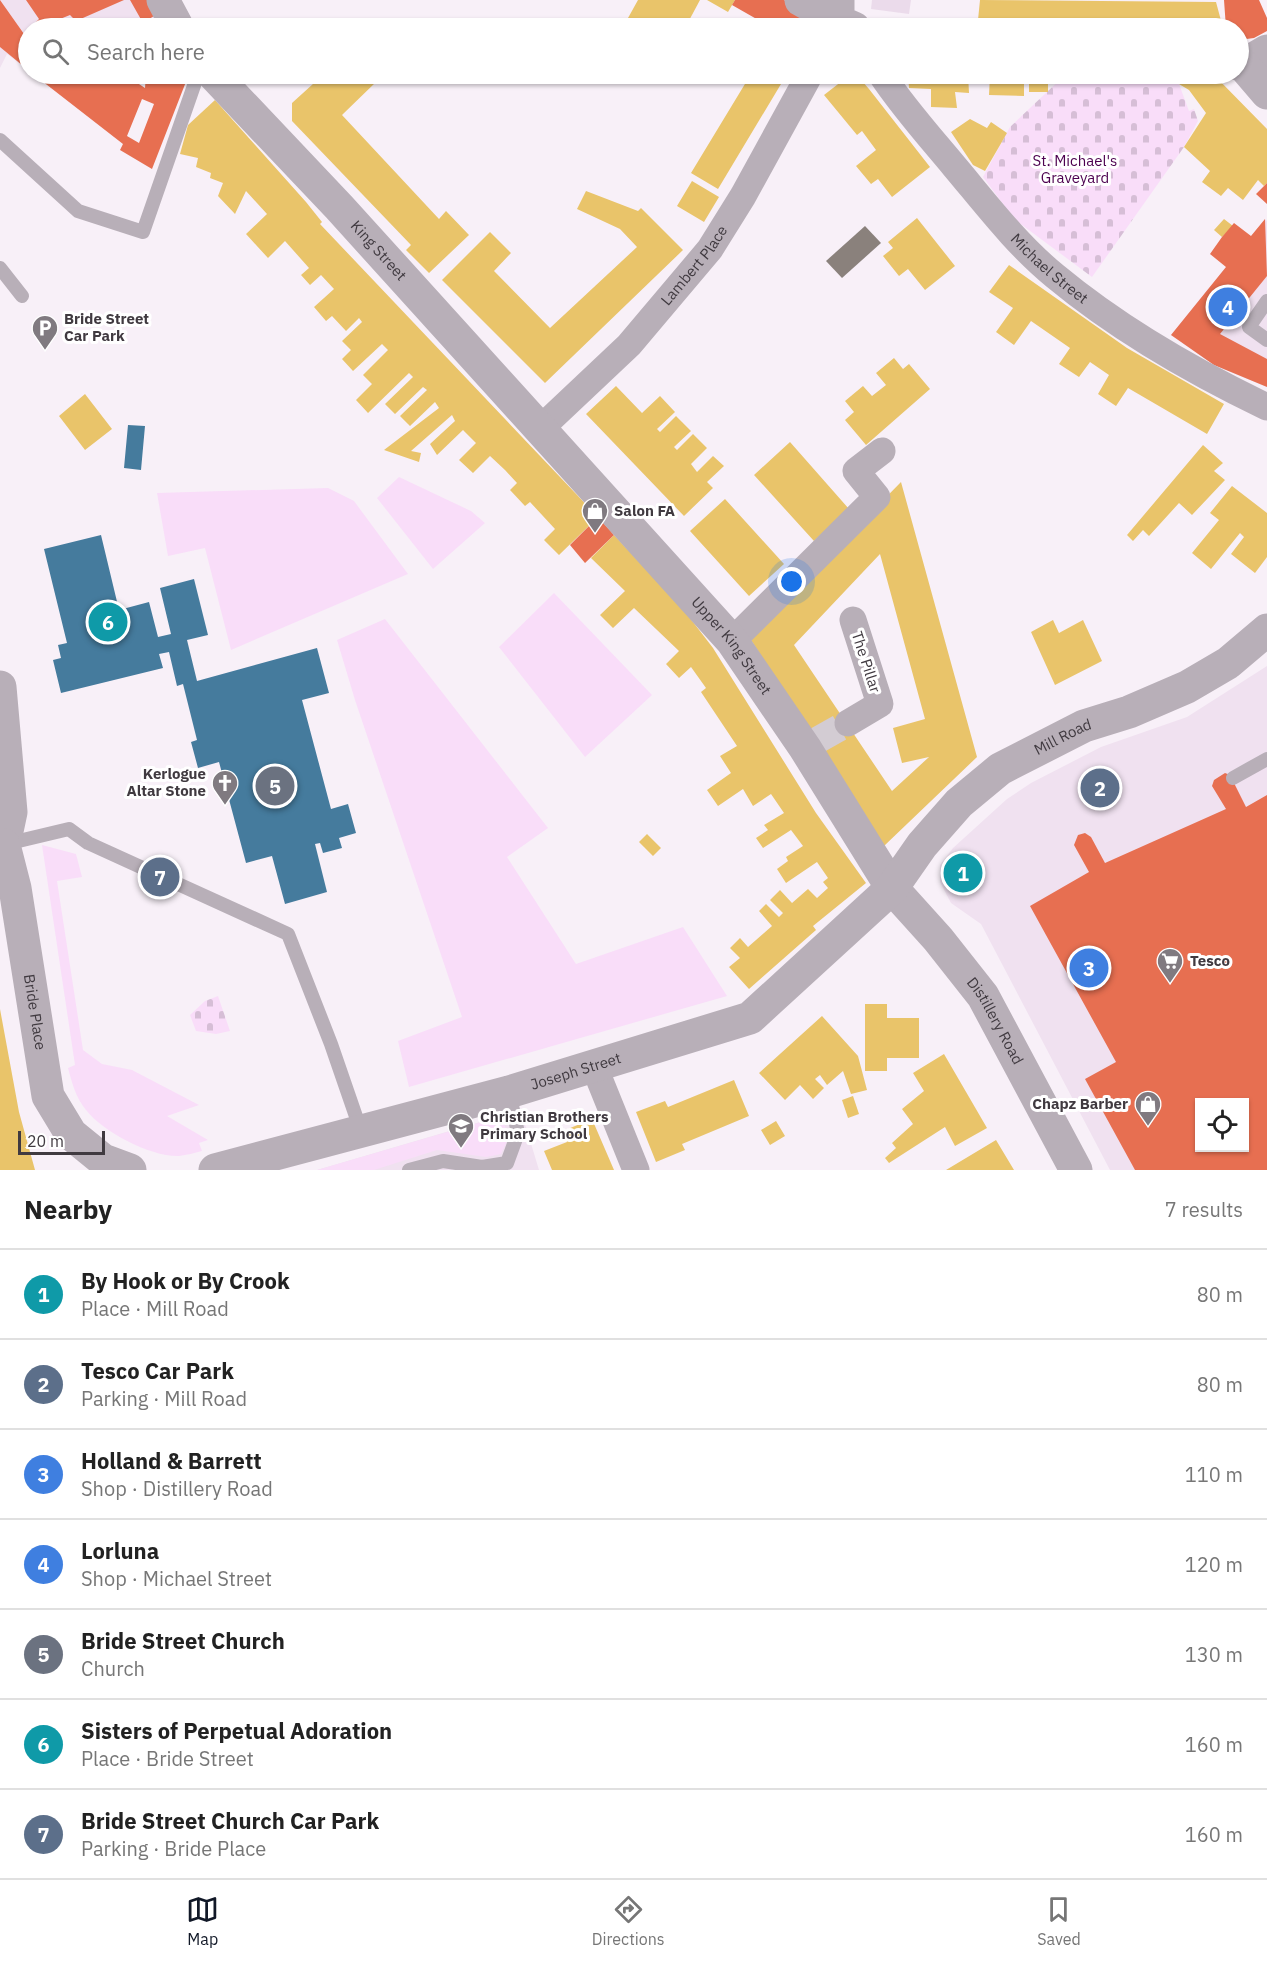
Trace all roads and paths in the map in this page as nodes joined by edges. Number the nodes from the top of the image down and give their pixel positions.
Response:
1 (163, 0) edge
2 (801, 0) edge
3 (173, 18) edge
4 (837, 18) edge
5 (1249, 60) edge
6 (195, 84) edge
7 (222, 84) edge
8 (805, 84) edge
9 (888, 84) edge
10 (1267, 93) edge
11 (0, 140) edge
12 (0, 268) edge
13 (22, 296) dead end
14 (1267, 302) edge
15 (1267, 340) edge
16 (1267, 407) edge
17 (541, 428) junction
18 (882, 451) dead end
19 (853, 620) dead end
20 (1267, 630) edge
21 (732, 641) junction
22 (0, 687) edge
23 (848, 723) tunnel mouth
24 (1267, 759) edge
25 (1233, 778) dead end
26 (2, 845) edge
27 (892, 888) junction
28 (594, 1066) junction
29 (509, 1092) junction
30 (361, 1131) junction
31 (110, 1167) edge
32 (215, 1170) edge
33 (409, 1170) edge
34 (636, 1170) edge
35 (1076, 1170) edge

1 - 3 main road
2 - 4 main road
5 - 10 main road
6 - 11 lane
7 - 17 main road, King Street
8 - 17 street, Lambert Place
9 - 16 street, Michael Street
12 - 13 lane
14 - 15 lane
17 - 21 main road, Upper King Street
18 - 21 street
19 - 23 street, The Pillar
20 - 27 main road, Mill Road
21 - 27 main road, Upper King Street
22 - 26 main road
24 - 25 lane
26 - 30 lane
26 - 31 main road, Bride Place
27 - 28 main road, Joseph Street
27 - 35 main road, Distillery Road
28 - 29 main road, Joseph Street
28 - 34 street
29 - 30 main road, Joseph Street
29 - 33 lane
30 - 32 main road, Joseph Street

